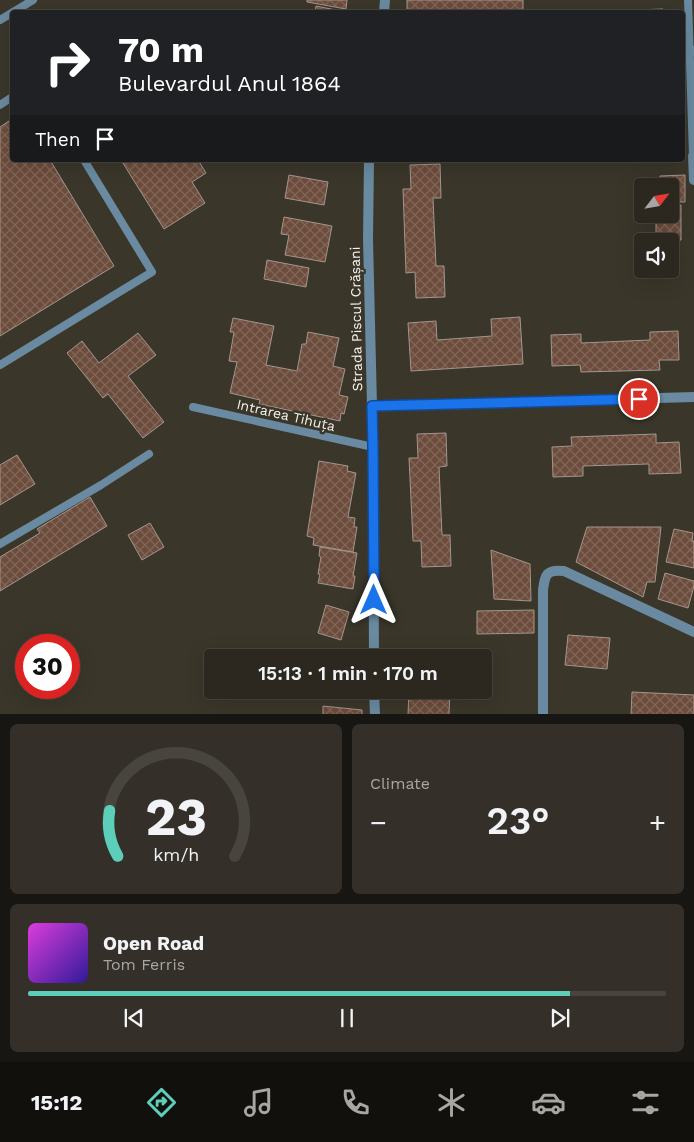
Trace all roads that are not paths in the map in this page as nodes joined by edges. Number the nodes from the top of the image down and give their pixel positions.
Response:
1 (33, 0) edge
2 (688, 0) edge
3 (16, 10) edge
4 (689, 51) edge
5 (693, 156) edge
6 (85, 162) edge
7 (369, 162) edge
8 (694, 180) edge
9 (0, 365) edge
10 (694, 397) edge
11 (372, 406) junction
12 (193, 407) dead end
13 (373, 447) junction
14 (149, 454) dead end
15 (0, 544) edge
16 (694, 632) edge
17 (374, 649) edge
18 (374, 699) edge
19 (375, 714) edge
20 (543, 714) edge

1 - 3 lane
2 - 4 lane
4 - 5 lane
5 - 8 street
6 - 9 lane
7 - 11 street, Strada Piscul Crășani
10 - 11 street
11 - 13 street, Strada Piscul Crășani
12 - 13 lane, Intrarea Tihuța
13 - 17 street, Strada Piscul Crășani
14 - 15 lane
16 - 20 street
18 - 19 street

